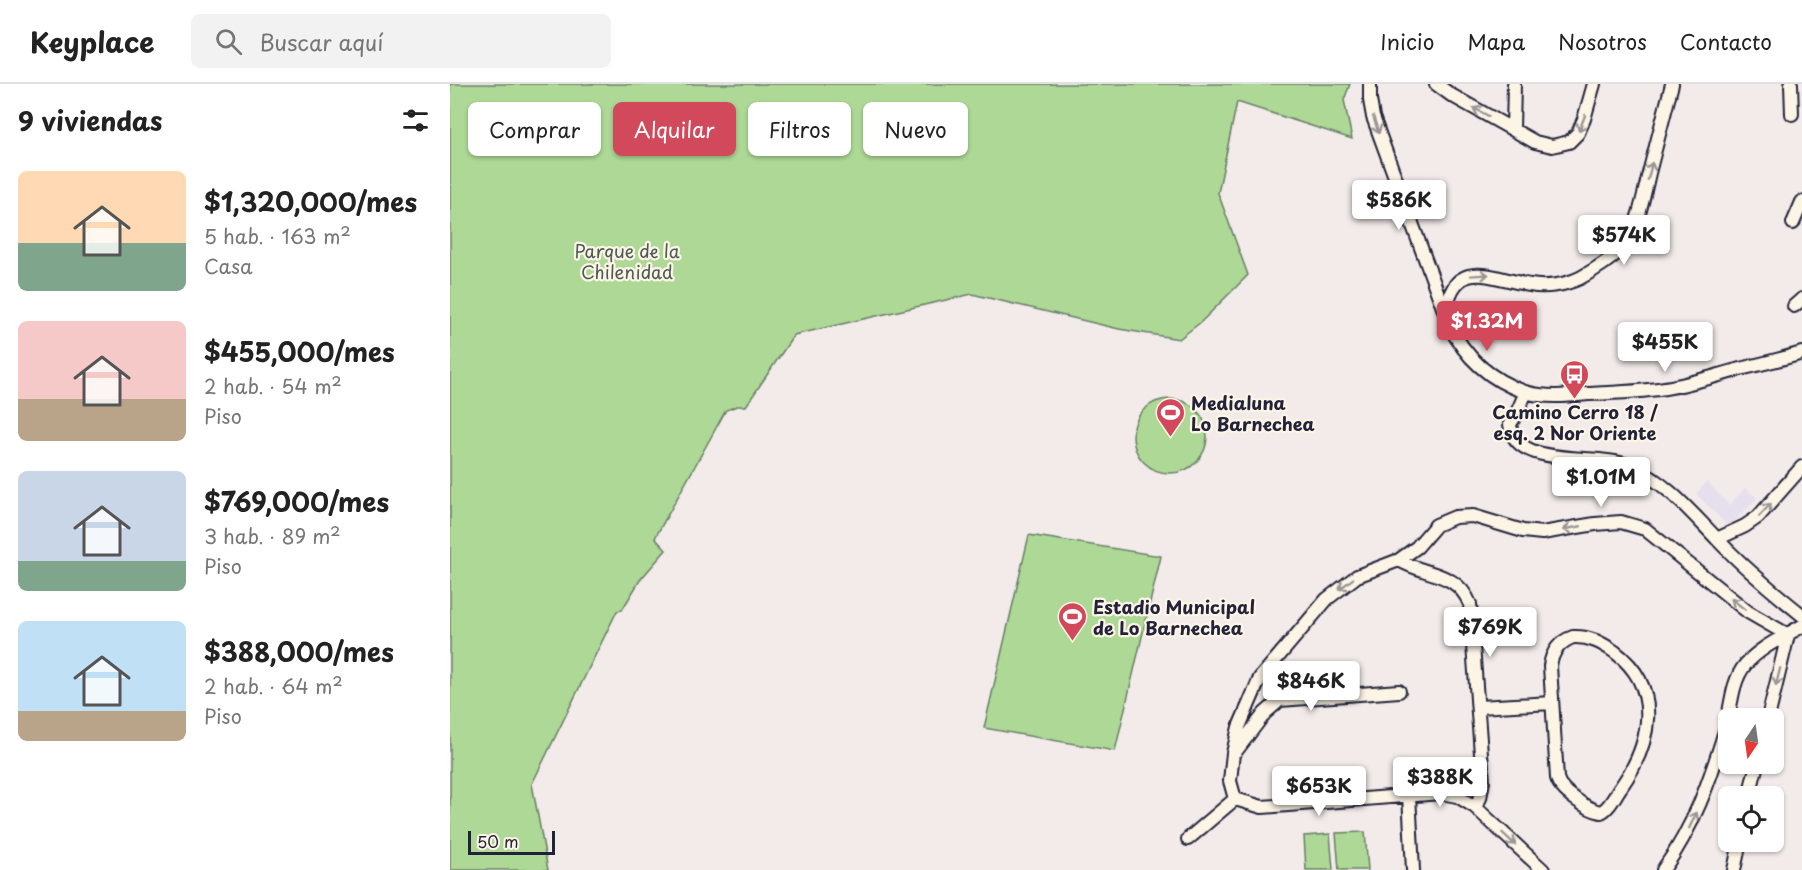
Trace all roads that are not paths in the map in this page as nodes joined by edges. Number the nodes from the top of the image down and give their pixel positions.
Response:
1 (1370, 84) edge
2 (1436, 84) edge
3 (1514, 84) edge
4 (1594, 84) edge
5 (1672, 84) edge
6 (1791, 84) edge
7 (1792, 114) dead end
8 (1513, 129) junction
9 (1802, 202) edge
10 (1793, 223) dead end
11 (1446, 315) junction
12 (1802, 353) edge
13 (1526, 392) junction
14 (1802, 467) edge
15 (1717, 539) junction
16 (1399, 561) junction
17 (1802, 615) edge
18 (1802, 626) edge
19 (1788, 634) junction
20 (1399, 691) dead end
21 (1552, 703) junction
22 (1478, 707) junction
23 (1770, 708) edge
24 (1233, 754) junction
25 (1409, 795) junction
26 (1235, 799) junction
27 (1475, 807) junction
28 (1188, 839) dead end
29 (1738, 852) edge
30 (1413, 870) edge
31 (1543, 870) edge
32 (1663, 870) edge
33 (1734, 870) edge

1 -> 11 street
8 -> 2 street
3 - 8 street
4 -> 8 street
11 -> 5 street
6 - 7 street
9 - 10 street
11 - 13 street
12 - 13 street
13 - 15 street
15 -> 14 street
15 - 17 street
19 -> 16 street
16 - 22 street
16 -> 24 street
18 - 19 street
19 -> 23 street
32 -> 19 street
20 - 24 street
21 - 21 street
21 - 22 street
22 - 27 street
24 - 26 street
25 - 26 street
25 - 27 street
25 - 30 street
26 - 28 street
27 -> 31 street
29 - 33 street

